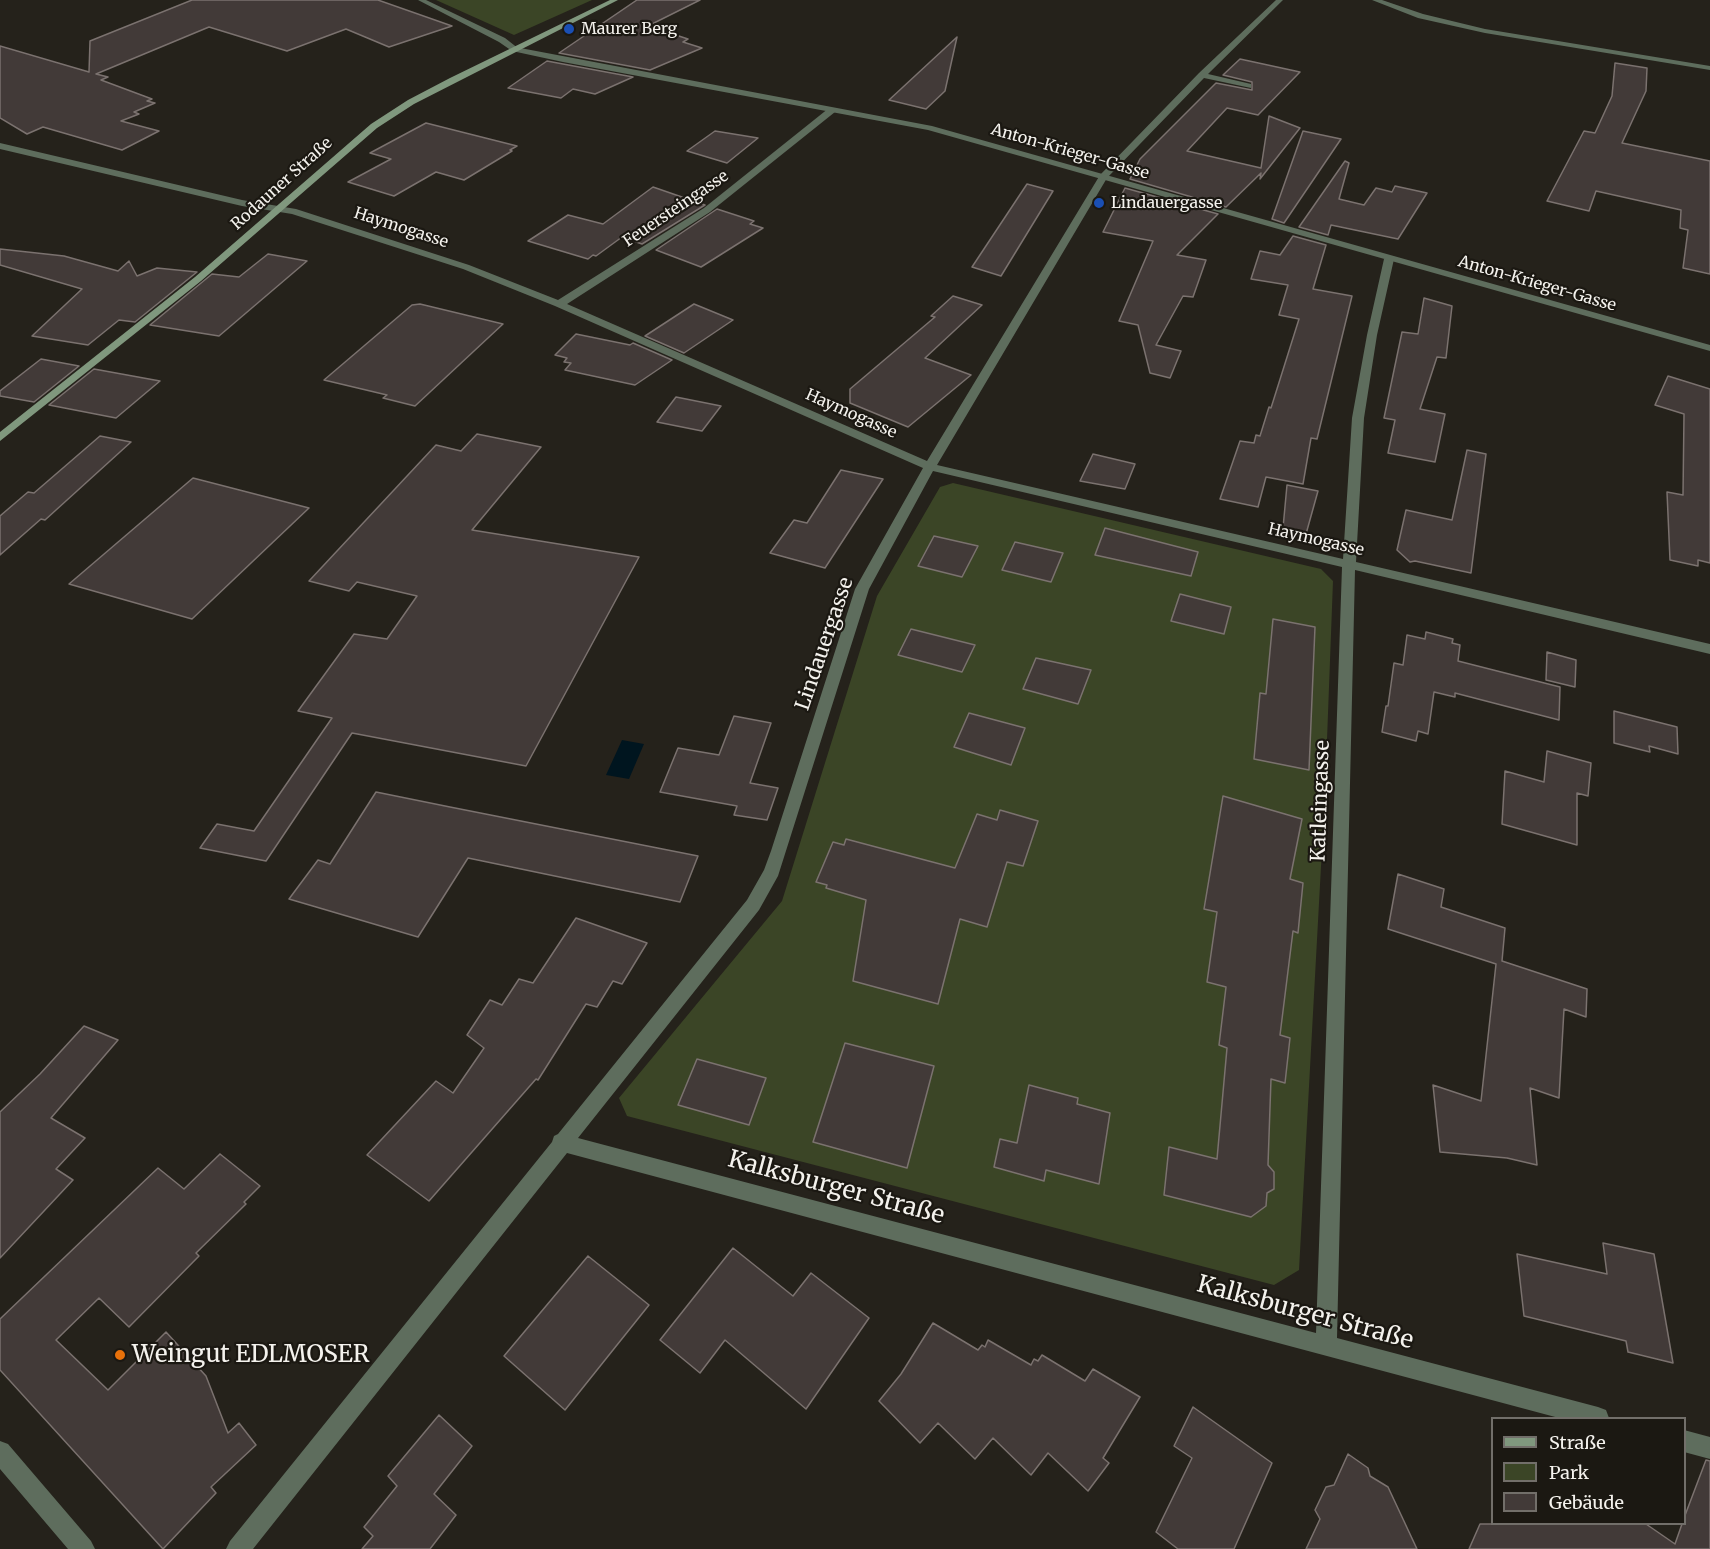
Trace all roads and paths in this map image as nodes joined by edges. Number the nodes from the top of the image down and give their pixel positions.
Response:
1 (421, 0) edge
2 (615, 0) edge
3 (1280, 0) edge
4 (1374, 0) edge
5 (515, 49) junction
6 (1710, 68) edge
7 (1202, 75) junction
8 (1248, 86) dead end
9 (832, 110) junction
10 (0, 146) edge
11 (1103, 177) junction
12 (279, 208) junction
13 (1389, 259) junction
14 (559, 304) junction
15 (1710, 348) edge
16 (0, 438) edge
17 (930, 467) junction
18 (1349, 565) junction
19 (1710, 649) edge
20 (561, 1142) junction
21 (1326, 1347) junction
22 (1590, 1417) edge
23 (1686, 1442) edge
24 (1710, 1448) edge
25 (0, 1452) edge
26 (83, 1549) edge
27 (238, 1549) edge

1 - 5 street, Anton-Krieger-Gasse
2 - 5 main road, Rodauner Straße
3 - 7 street, Lindauergasse
4 - 6 street
5 - 9 street, Anton-Krieger-Gasse
5 - 12 main road, Rodauner Straße
7 - 8 street
7 - 11 street, Lindauergasse
9 - 11 street, Anton-Krieger-Gasse
9 - 14 street, Feuersteingasse
10 - 12 street, Haymogasse
11 - 13 street, Anton-Krieger-Gasse
11 - 17 street, Lindauergasse
12 - 14 street, Haymogasse
12 - 16 main road, Rodauner Straße
13 - 15 street, Anton-Krieger-Gasse
13 - 18 street, Katleingasse
14 - 17 street, Haymogasse
17 - 18 street, Haymogasse
17 - 20 street, Lindauergasse
18 - 19 street, Haymogasse
18 - 21 street, Katleingasse
20 - 21 street, Kalksburger Straße
20 - 27 street
21 - 22 street, Kalksburger Straße
23 - 24 street
25 - 26 street

